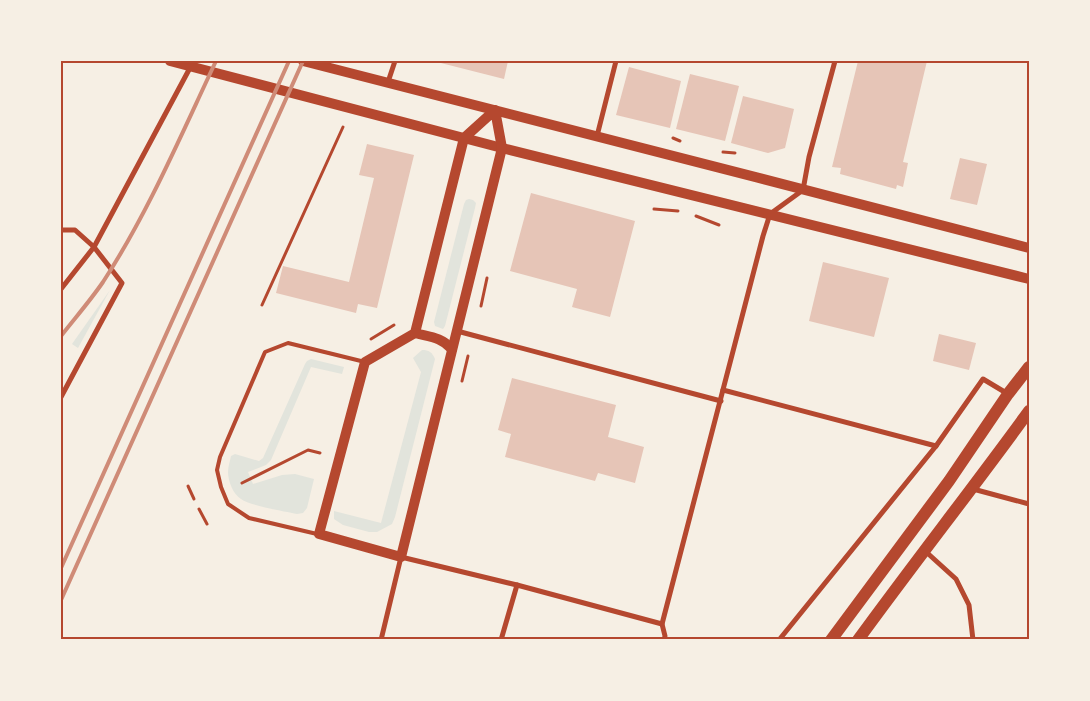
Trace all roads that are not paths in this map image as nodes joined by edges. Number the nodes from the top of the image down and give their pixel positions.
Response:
1 (170, 61) edge
2 (303, 61) edge
3 (395, 61) edge
4 (616, 61) edge
5 (834, 61) edge
6 (191, 66) junction
7 (388, 82) junction
8 (495, 110) junction
9 (596, 136) junction
10 (464, 138) junction
11 (502, 148) junction
12 (803, 190) junction
13 (770, 214) junction
14 (61, 230) edge
15 (94, 247) junction
16 (1029, 248) edge
17 (1029, 279) edge
18 (61, 289) edge
19 (457, 330) junction
20 (415, 333) junction
21 (452, 349) junction
22 (365, 362) junction
23 (1029, 366) edge
24 (723, 390) junction
25 (1008, 394) junction
26 (61, 397) edge
27 (720, 401) junction
28 (1029, 411) edge
29 (936, 446) junction
30 (972, 489) junction
31 (1029, 504) edge
32 (319, 534) junction
33 (924, 550) junction
34 (401, 557) junction
35 (517, 585) junction
36 (662, 624) junction
37 (381, 640) edge
38 (502, 640) edge
39 (664, 640) edge
40 (779, 640) edge
41 (831, 640) edge
42 (858, 640) edge
43 (973, 640) edge

1 - 6 main road
2 - 7 main road
3 - 7 street
4 - 9 street
5 - 12 street
6 - 10 main road
6 - 15 street
7 - 8 main road
8 - 9 main road
8 - 10 main road
8 - 11 main road
9 - 12 main road
10 - 11 main road
10 - 20 main road
11 - 13 main road
11 - 19 main road
12 - 13 street
12 - 16 main road
13 - 17 main road
13 - 24 street
14 - 15 street
15 - 18 street
15 - 26 street
19 - 21 main road
19 - 27 street
20 - 21 main road
20 - 22 main road
21 - 34 main road
22 - 32 main road
22 - 32 lane
23 - 25 main road
24 - 27 street
24 - 29 street
25 - 29 street
25 - 41 main road
27 - 36 street
28 - 30 main road
29 - 40 street
30 - 31 street
30 - 33 main road
32 - 34 main road
33 - 42 main road
33 - 43 street
34 - 35 street
34 - 37 street
35 - 36 street
35 - 38 street
36 - 39 street

